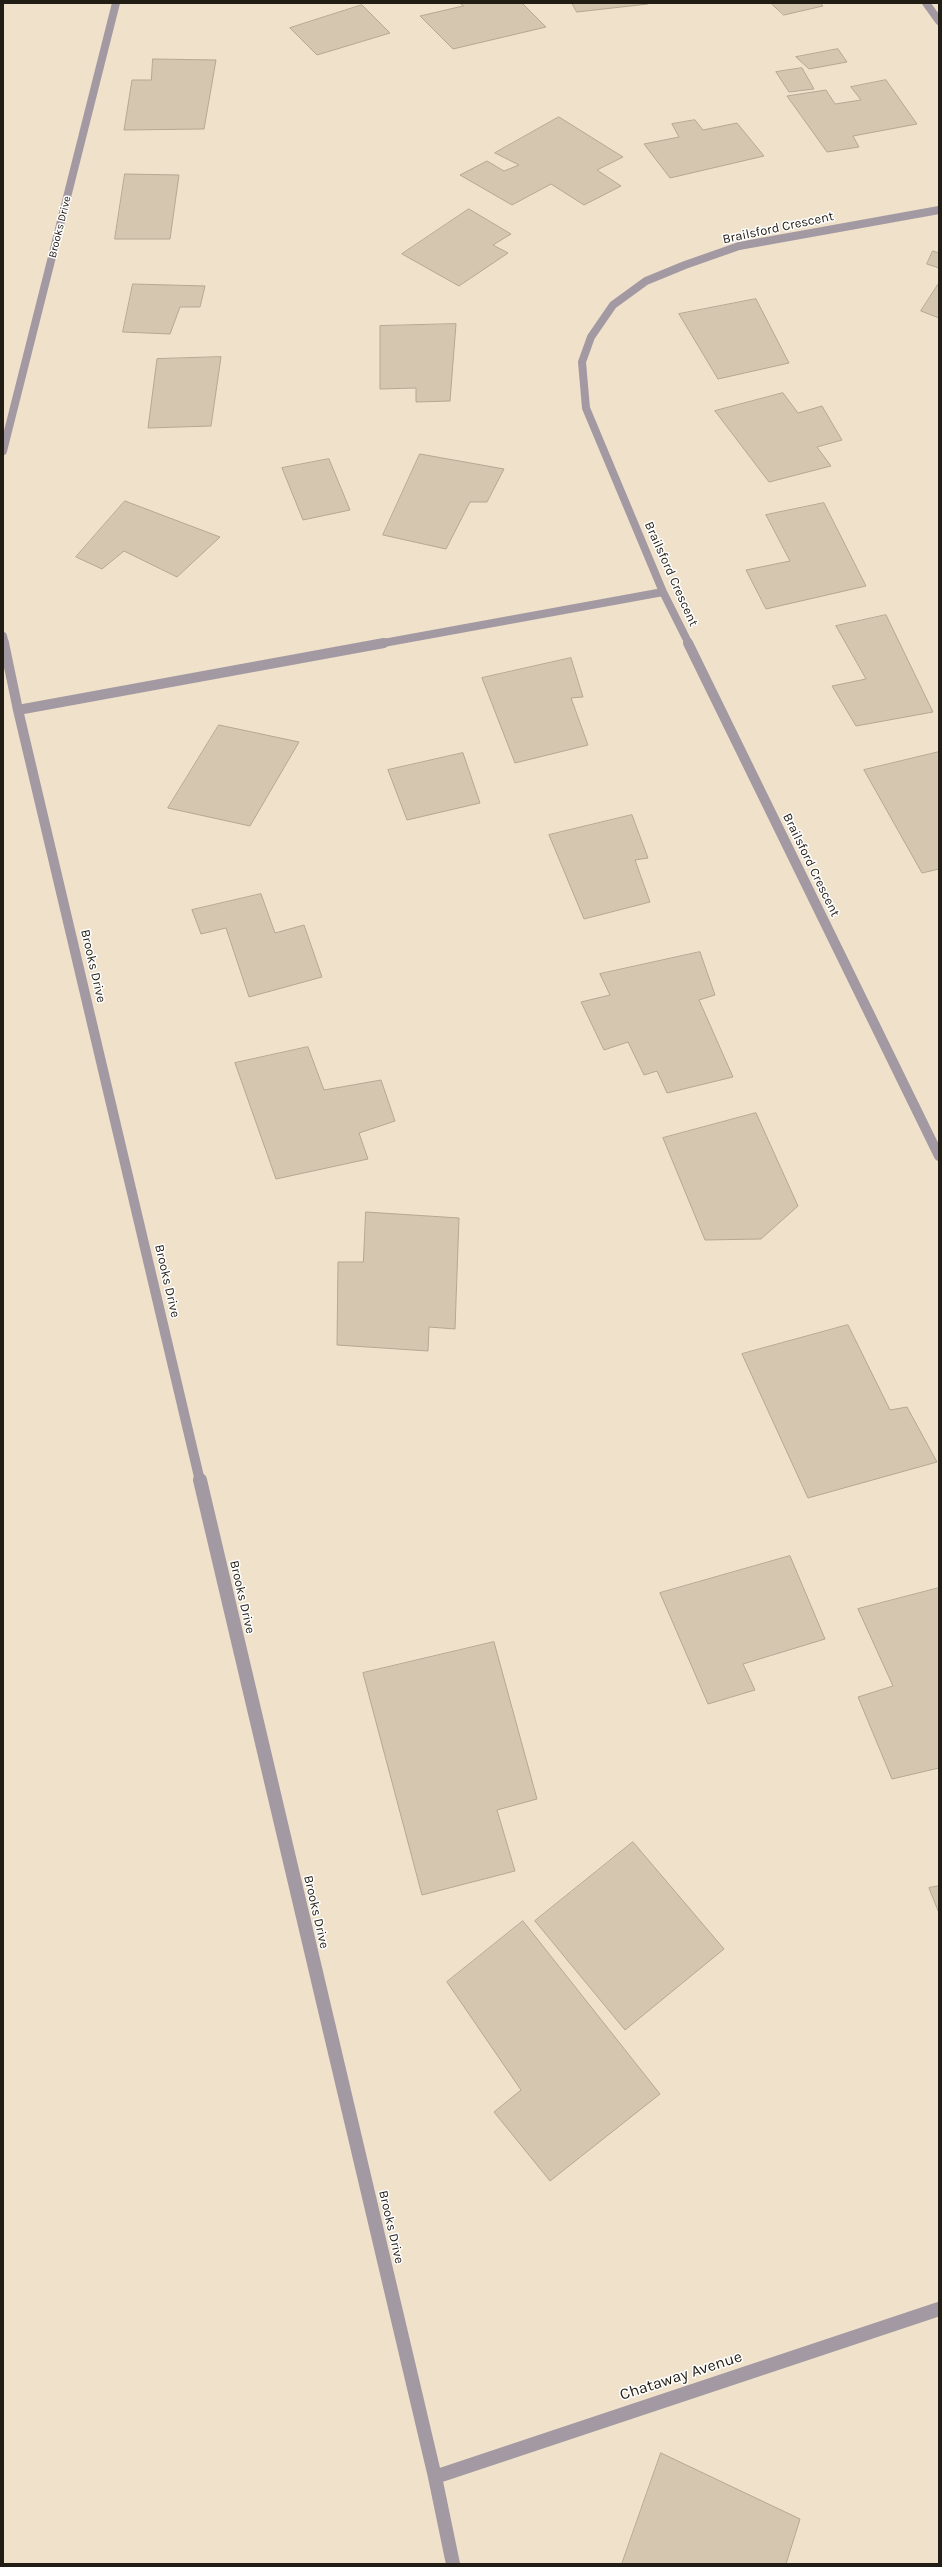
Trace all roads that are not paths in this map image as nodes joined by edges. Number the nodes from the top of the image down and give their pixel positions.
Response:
1 (116, 3) edge
2 (926, 3) edge
3 (939, 21) edge
4 (939, 210) edge
5 (3, 451) edge
6 (663, 592) junction
7 (3, 636) edge
8 (18, 710) junction
9 (939, 1156) edge
10 (939, 2309) edge
11 (435, 2477) junction
12 (453, 2564) edge

1 - 5 street, Brooks Drive
2 - 3 street
4 - 6 street, Brailsford Crescent
6 - 8 street
6 - 9 street, Brailsford Crescent
7 - 8 street, Brooks Drive
8 - 11 street, Brooks Drive
10 - 11 street, Chataway Avenue
11 - 12 street, Brooks Drive

